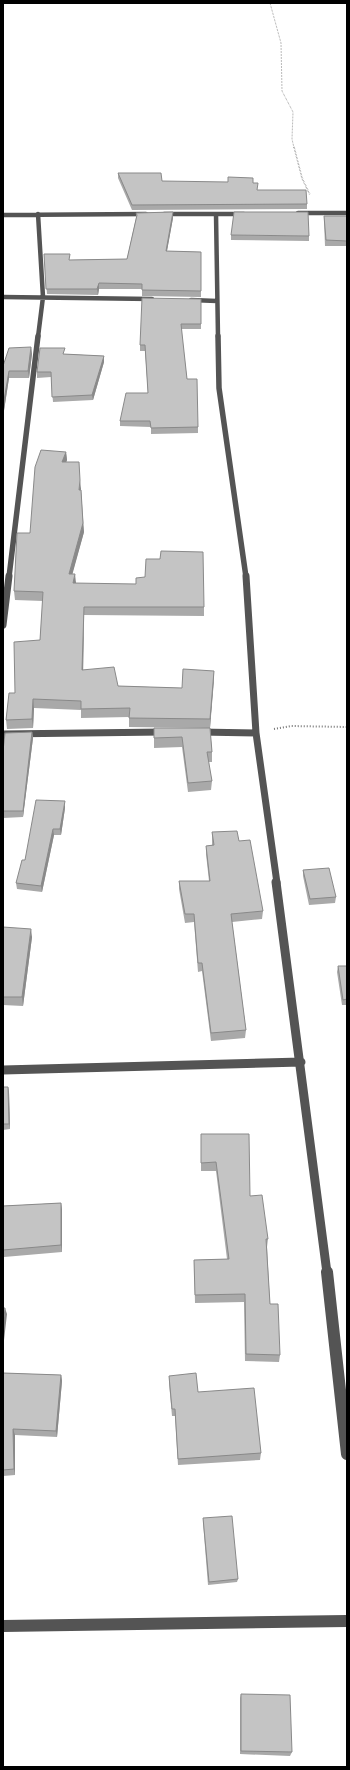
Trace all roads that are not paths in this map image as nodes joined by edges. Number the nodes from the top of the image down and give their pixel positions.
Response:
1 (347, 213) edge
2 (38, 214) junction
3 (154, 214) edge
4 (162, 214) edge
5 (216, 214) junction
6 (253, 214) edge
7 (290, 214) edge
8 (3, 215) edge
9 (3, 297) edge
10 (43, 297) junction
11 (161, 300) edge
12 (185, 300) edge
13 (216, 301) junction
14 (3, 625) edge
15 (170, 732) edge
16 (194, 732) edge
17 (256, 733) junction
18 (3, 734) edge
19 (301, 1062) junction
20 (3, 1070) edge
21 (347, 1454) edge
22 (347, 1621) edge
23 (3, 1626) edge

1 - 7 street
2 - 3 street
2 - 8 street
2 - 10 street
4 - 5 street
5 - 6 street
5 - 13 street
9 - 10 street
10 - 11 street
10 - 14 street
12 - 13 street
13 - 17 street
15 - 18 street
16 - 17 street
17 - 19 street
19 - 20 street
19 - 21 street
22 - 23 street

